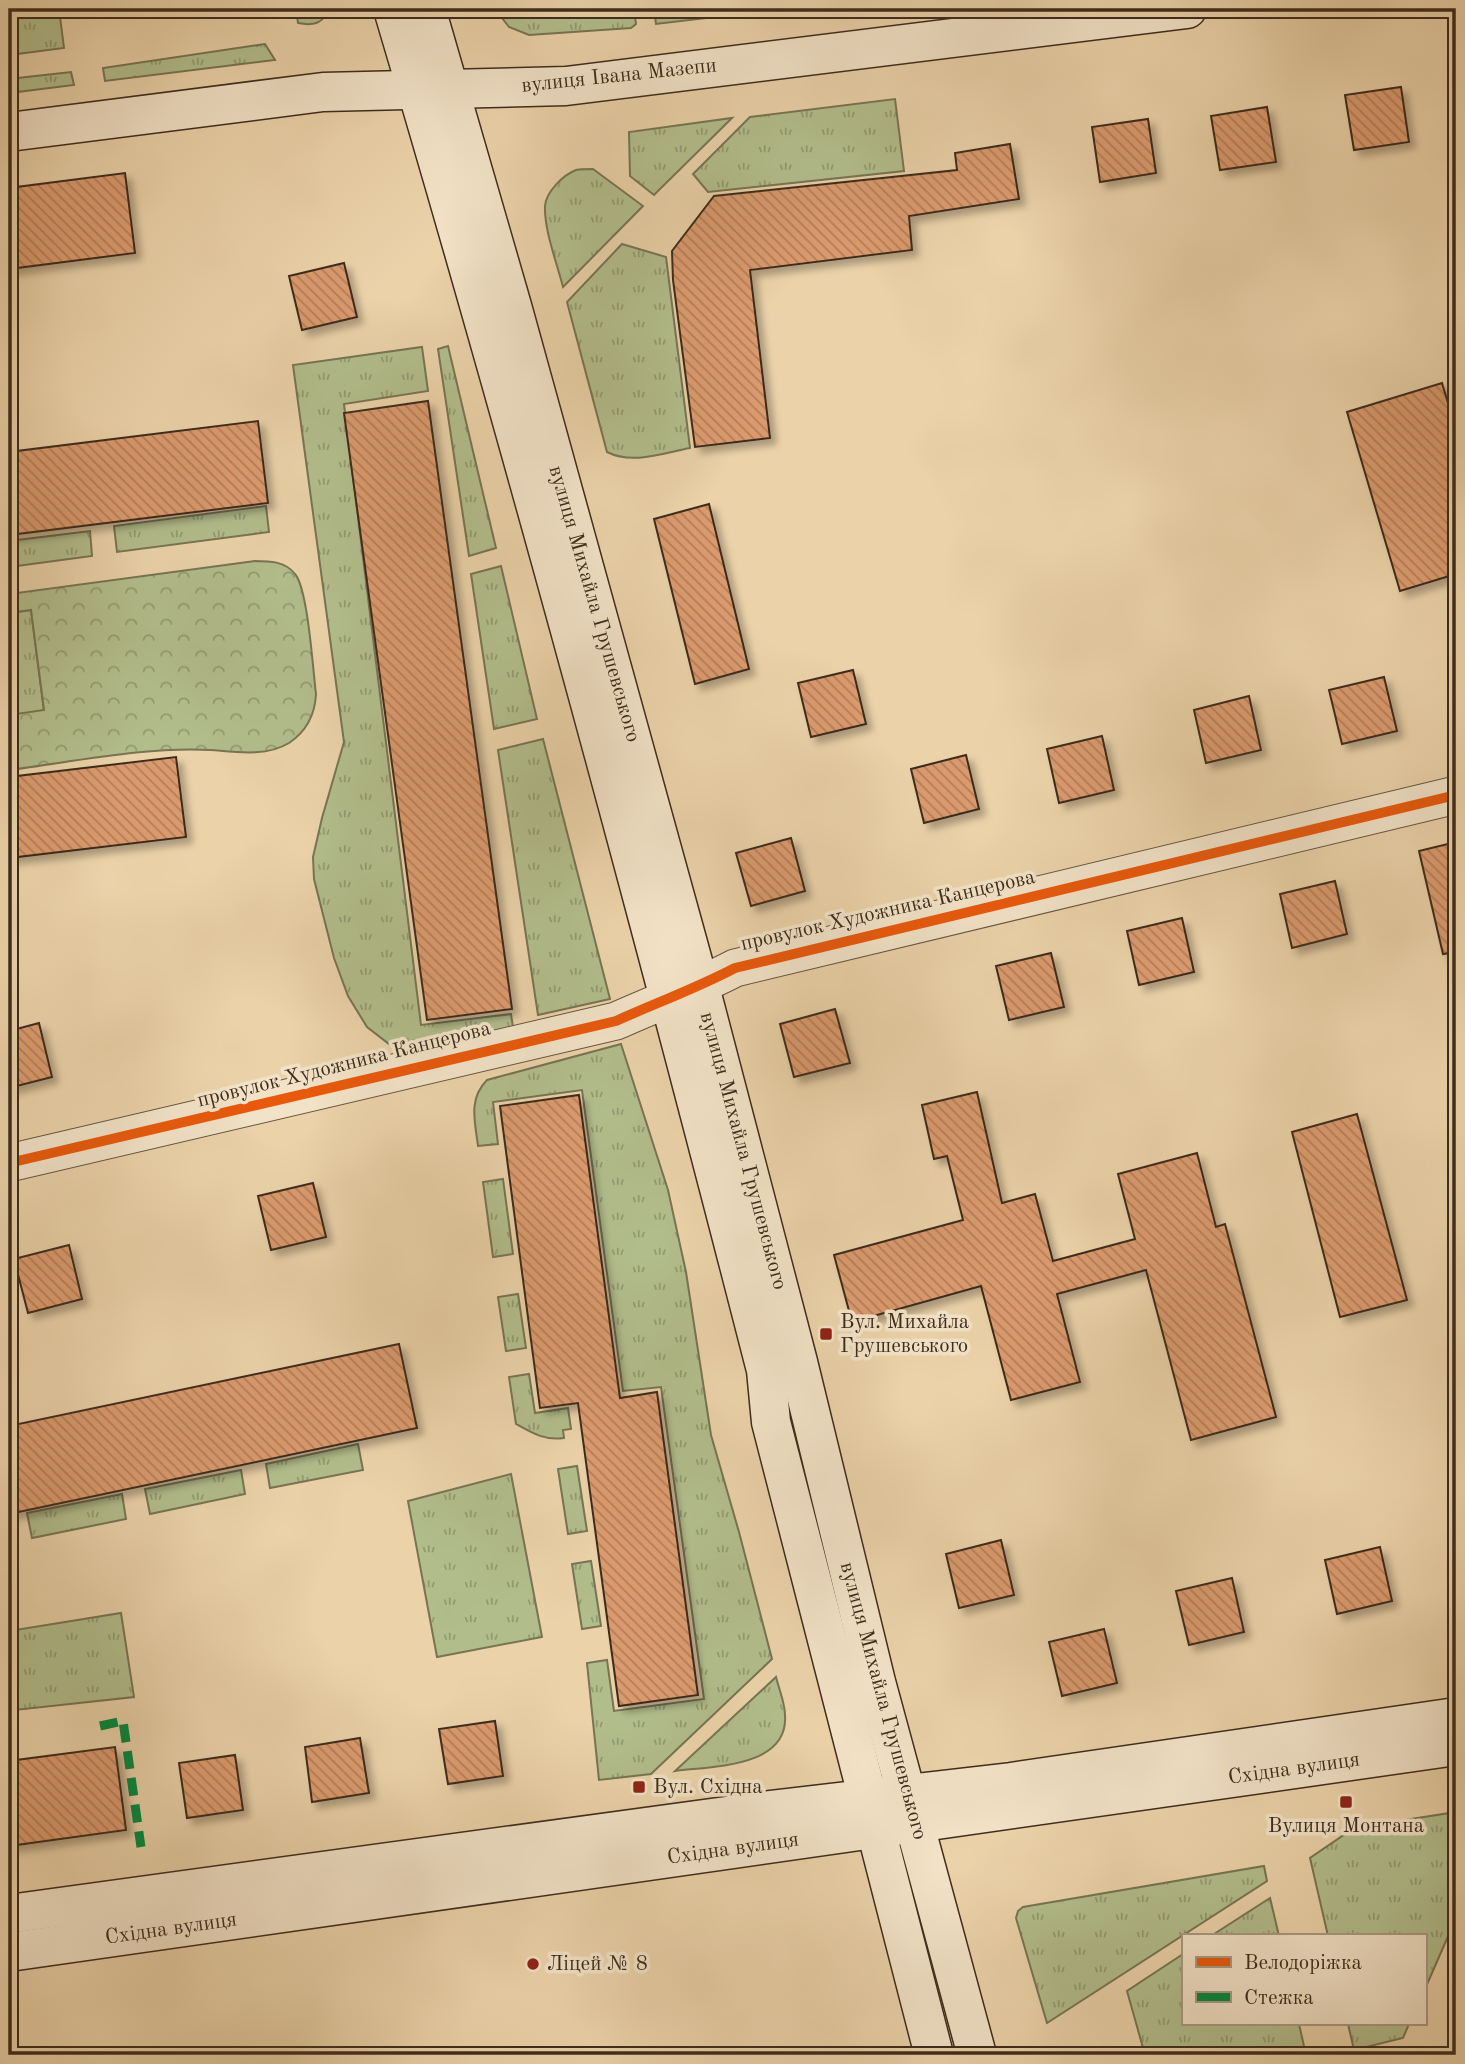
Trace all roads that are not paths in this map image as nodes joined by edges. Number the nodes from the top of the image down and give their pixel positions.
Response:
1 (393, 9) edge
2 (426, 9) edge
3 (1187, 9) edge
4 (433, 89) junction
5 (9, 132) edge
6 (1456, 795) edge
7 (685, 992) junction
8 (9, 1163) edge
9 (1456, 1717) edge
10 (1456, 1746) edge
11 (911, 1809) junction
12 (870, 1814) junction
13 (9, 1914) edge
14 (9, 1952) edge
15 (934, 2055) edge
16 (977, 2055) edge

1 - 4 main road, вулиця Михайла Грушевського
2 - 4 main road, вулиця Михайла Грушевського
3 - 4 main road, вулиця Івана Мазепи
4 - 5 main road, вулиця Івана Мазепи
4 - 7 main road, вулиця Михайла Грушевського
6 - 7 street, провулок Художника Канцерова
7 - 8 street, провулок Художника Канцерова
7 - 11 main road, вулиця Михайла Грушевського
7 - 12 main road, вулиця Михайла Грушевського
9 - 11 main road, Східна вулиця
10 - 11 main road, Східна вулиця
11 - 12 main road, Східна вулиця
11 - 16 main road, вулиця Михайла Грушевського
12 - 13 main road, Східна вулиця
12 - 14 main road, Східна вулиця
12 - 15 main road, вулиця Михайла Грушевського

